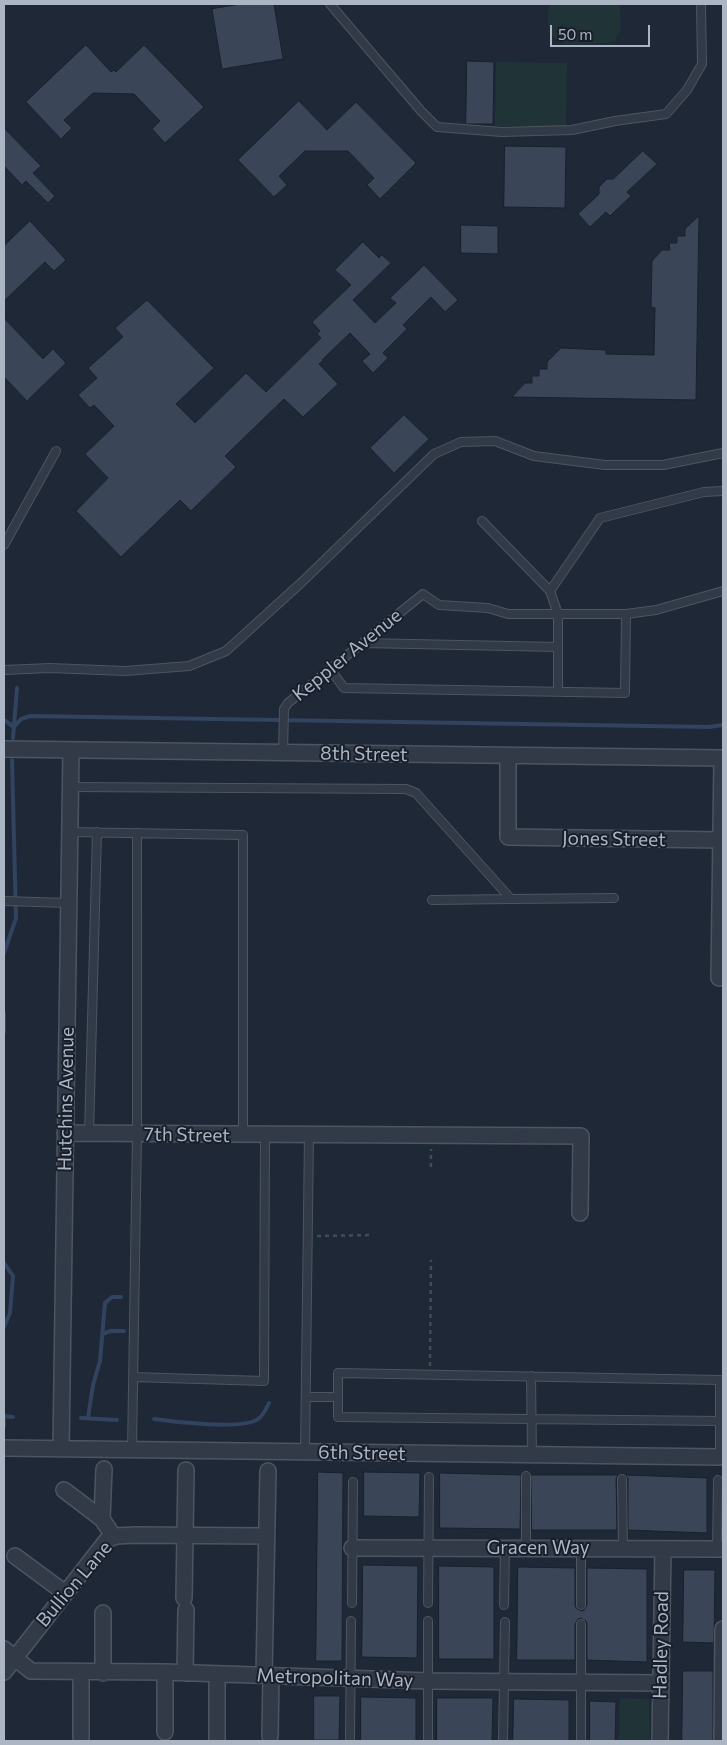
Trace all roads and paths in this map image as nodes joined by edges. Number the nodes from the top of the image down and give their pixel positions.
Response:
1 (330, 4) edge
2 (701, 4) edge
3 (56, 452) dead end
4 (723, 452) edge
5 (723, 491) edge
6 (482, 521) dead end
7 (4, 545) edge
8 (723, 591) edge
9 (550, 592) junction
10 (558, 614) junction
11 (626, 614) junction
12 (363, 643) junction
13 (558, 647) junction
14 (330, 669) junction
15 (4, 670) edge
16 (558, 692) junction
17 (4, 749) edge
18 (71, 750) junction
19 (283, 752) junction
20 (508, 756) junction
21 (722, 758) edge
22 (70, 787) junction
23 (70, 832) junction
24 (97, 832) junction
25 (137, 833) junction
26 (721, 840) junction
27 (614, 898) dead end
28 (511, 899) junction
29 (432, 900) dead end
30 (4, 901) edge
31 (69, 903) junction
32 (719, 978) dead end
33 (66, 1134) junction
34 (89, 1134) junction
35 (137, 1134) junction
36 (243, 1135) junction
37 (265, 1135) junction
38 (309, 1135) junction
39 (432, 1135) junction
40 (431, 1167) dead end
41 (580, 1212) dead end
42 (373, 1235) dead end
43 (308, 1236) junction
44 (431, 1260) dead end
45 (430, 1375) junction
46 (531, 1376) junction
47 (133, 1377) junction
48 (306, 1397) junction
49 (338, 1397) junction
50 (532, 1418) junction
51 (720, 1421) junction
52 (4, 1448) edge
53 (61, 1449) junction
54 (132, 1450) junction
55 (305, 1452) junction
56 (532, 1455) junction
57 (720, 1457) joint
58 (104, 1469) dead end
59 (186, 1470) dead end
60 (268, 1471) dead end
61 (526, 1476) dead end
62 (429, 1477) dead end
63 (622, 1479) dead end
64 (718, 1480) dead end
65 (353, 1482) dead end
66 (64, 1490) dead end
67 (102, 1518) junction
68 (185, 1535) junction
69 (266, 1536) junction
70 (114, 1537) junction
71 (352, 1548) junction
72 (428, 1548) junction
73 (505, 1548) junction
74 (526, 1548) junction
75 (581, 1549) junction
76 (623, 1549) junction
77 (663, 1549) junction
78 (720, 1549) edge
79 (15, 1556) dead end
80 (65, 1593) junction
81 (352, 1603) dead end
82 (428, 1603) dead end
83 (504, 1605) dead end
84 (581, 1605) dead end
85 (103, 1613) dead end
86 (351, 1621) dead end
87 (428, 1621) dead end
88 (505, 1622) dead end
89 (581, 1624) dead end
90 (723, 1629) edge
91 (10, 1653) edge
92 (4, 1672) edge
93 (164, 1672) junction
94 (80, 1673) junction
95 (103, 1673) junction
96 (185, 1673) junction
97 (217, 1674) junction
98 (268, 1675) junction
99 (350, 1679) junction
100 (428, 1681) junction
101 (504, 1682) junction
102 (581, 1682) junction
103 (660, 1683) junction
104 (723, 1702) edge
105 (165, 1732) dead end
106 (270, 1736) dead end
107 (81, 1738) dead end
108 (350, 1738) dead end
109 (428, 1739) dead end
110 (503, 1740) dead end
111 (217, 1741) edge
112 (581, 1741) edge
113 (660, 1741) edge
114 (722, 1741) edge

1 - 2 lane
3 - 7 lane
4 - 15 lane
5 - 9 lane
6 - 9 lane
8 - 11 lane
9 - 10 lane
10 - 11 lane
10 - 12 lane, Keppler Avenue
10 - 13 lane
11 - 16 lane
12 - 13 lane
12 - 14 lane, Keppler Avenue
13 - 16 lane
14 - 16 lane
14 - 19 lane, Keppler Avenue
17 - 18 street, 8th Street
18 - 19 street, 8th Street
18 - 22 street, Hutchins Avenue
19 - 20 street, 8th Street
20 - 21 street, 8th Street
20 - 26 street, Jones Street
21 - 26 street
22 - 23 street, Hutchins Avenue
22 - 28 lane
23 - 24 lane
23 - 31 street, Hutchins Avenue
24 - 25 lane
24 - 34 lane
25 - 35 lane
25 - 36 lane
26 - 32 street
27 - 28 lane
28 - 29 lane
30 - 31 lane
31 - 33 street, Hutchins Avenue
33 - 34 street, 7th Street
33 - 53 street, Hutchins Avenue
34 - 35 street, 7th Street
35 - 36 street, 7th Street
35 - 47 lane
36 - 37 street, 7th Street
37 - 38 street, 7th Street
37 - 47 lane
38 - 39 street, 7th Street
38 - 43 lane
39 - 40 path
39 - 41 street, 7th Street
42 - 43 path
43 - 48 lane
44 - 45 path
45 - 46 lane
45 - 49 lane
46 - 50 lane
46 - 51 lane
47 - 54 lane
48 - 49 lane
48 - 55 lane
49 - 50 lane
50 - 51 lane
50 - 56 lane
51 - 57 lane
52 - 53 street, 6th Street
53 - 54 street, 6th Street
54 - 55 street, 6th Street
55 - 56 street, 6th Street
56 - 57 street, 6th Street
58 - 67 street
59 - 68 street
60 - 69 street
61 - 74 lane
62 - 72 lane
63 - 76 lane
64 - 78 lane
65 - 71 lane
66 - 67 street
67 - 70 street
68 - 69 street, Bullion Lane
68 - 70 street, Bullion Lane
68 - 96 street
69 - 98 street
70 - 80 street, Bullion Lane
71 - 72 street, Gracen Way
71 - 81 lane
72 - 73 street, Gracen Way
72 - 82 lane
73 - 74 street, Gracen Way
73 - 83 lane
74 - 75 street, Gracen Way
75 - 76 street, Gracen Way
75 - 84 lane
76 - 77 street, Gracen Way
77 - 78 street, Gracen Way
77 - 103 street, Hadley Road
79 - 80 street
80 - 91 street, Bullion Lane
85 - 95 street
86 - 99 lane
87 - 100 lane
88 - 101 lane
89 - 102 lane
90 - 104 street
91 - 92 street, Bullion Lane
91 - 94 street, Metropolitan Way
93 - 95 street, Metropolitan Way
93 - 96 street, Metropolitan Way
93 - 105 street
94 - 95 street, Metropolitan Way
94 - 107 street
96 - 97 street, Metropolitan Way
97 - 98 street, Metropolitan Way
97 - 111 street
98 - 99 street, Metropolitan Way
98 - 106 street
99 - 100 street, Metropolitan Way
99 - 108 lane
100 - 101 street, Metropolitan Way
100 - 109 lane
101 - 102 street, Metropolitan Way
101 - 110 lane
102 - 103 street, Metropolitan Way
102 - 112 lane
103 - 113 street, Hadley Road
104 - 114 street

